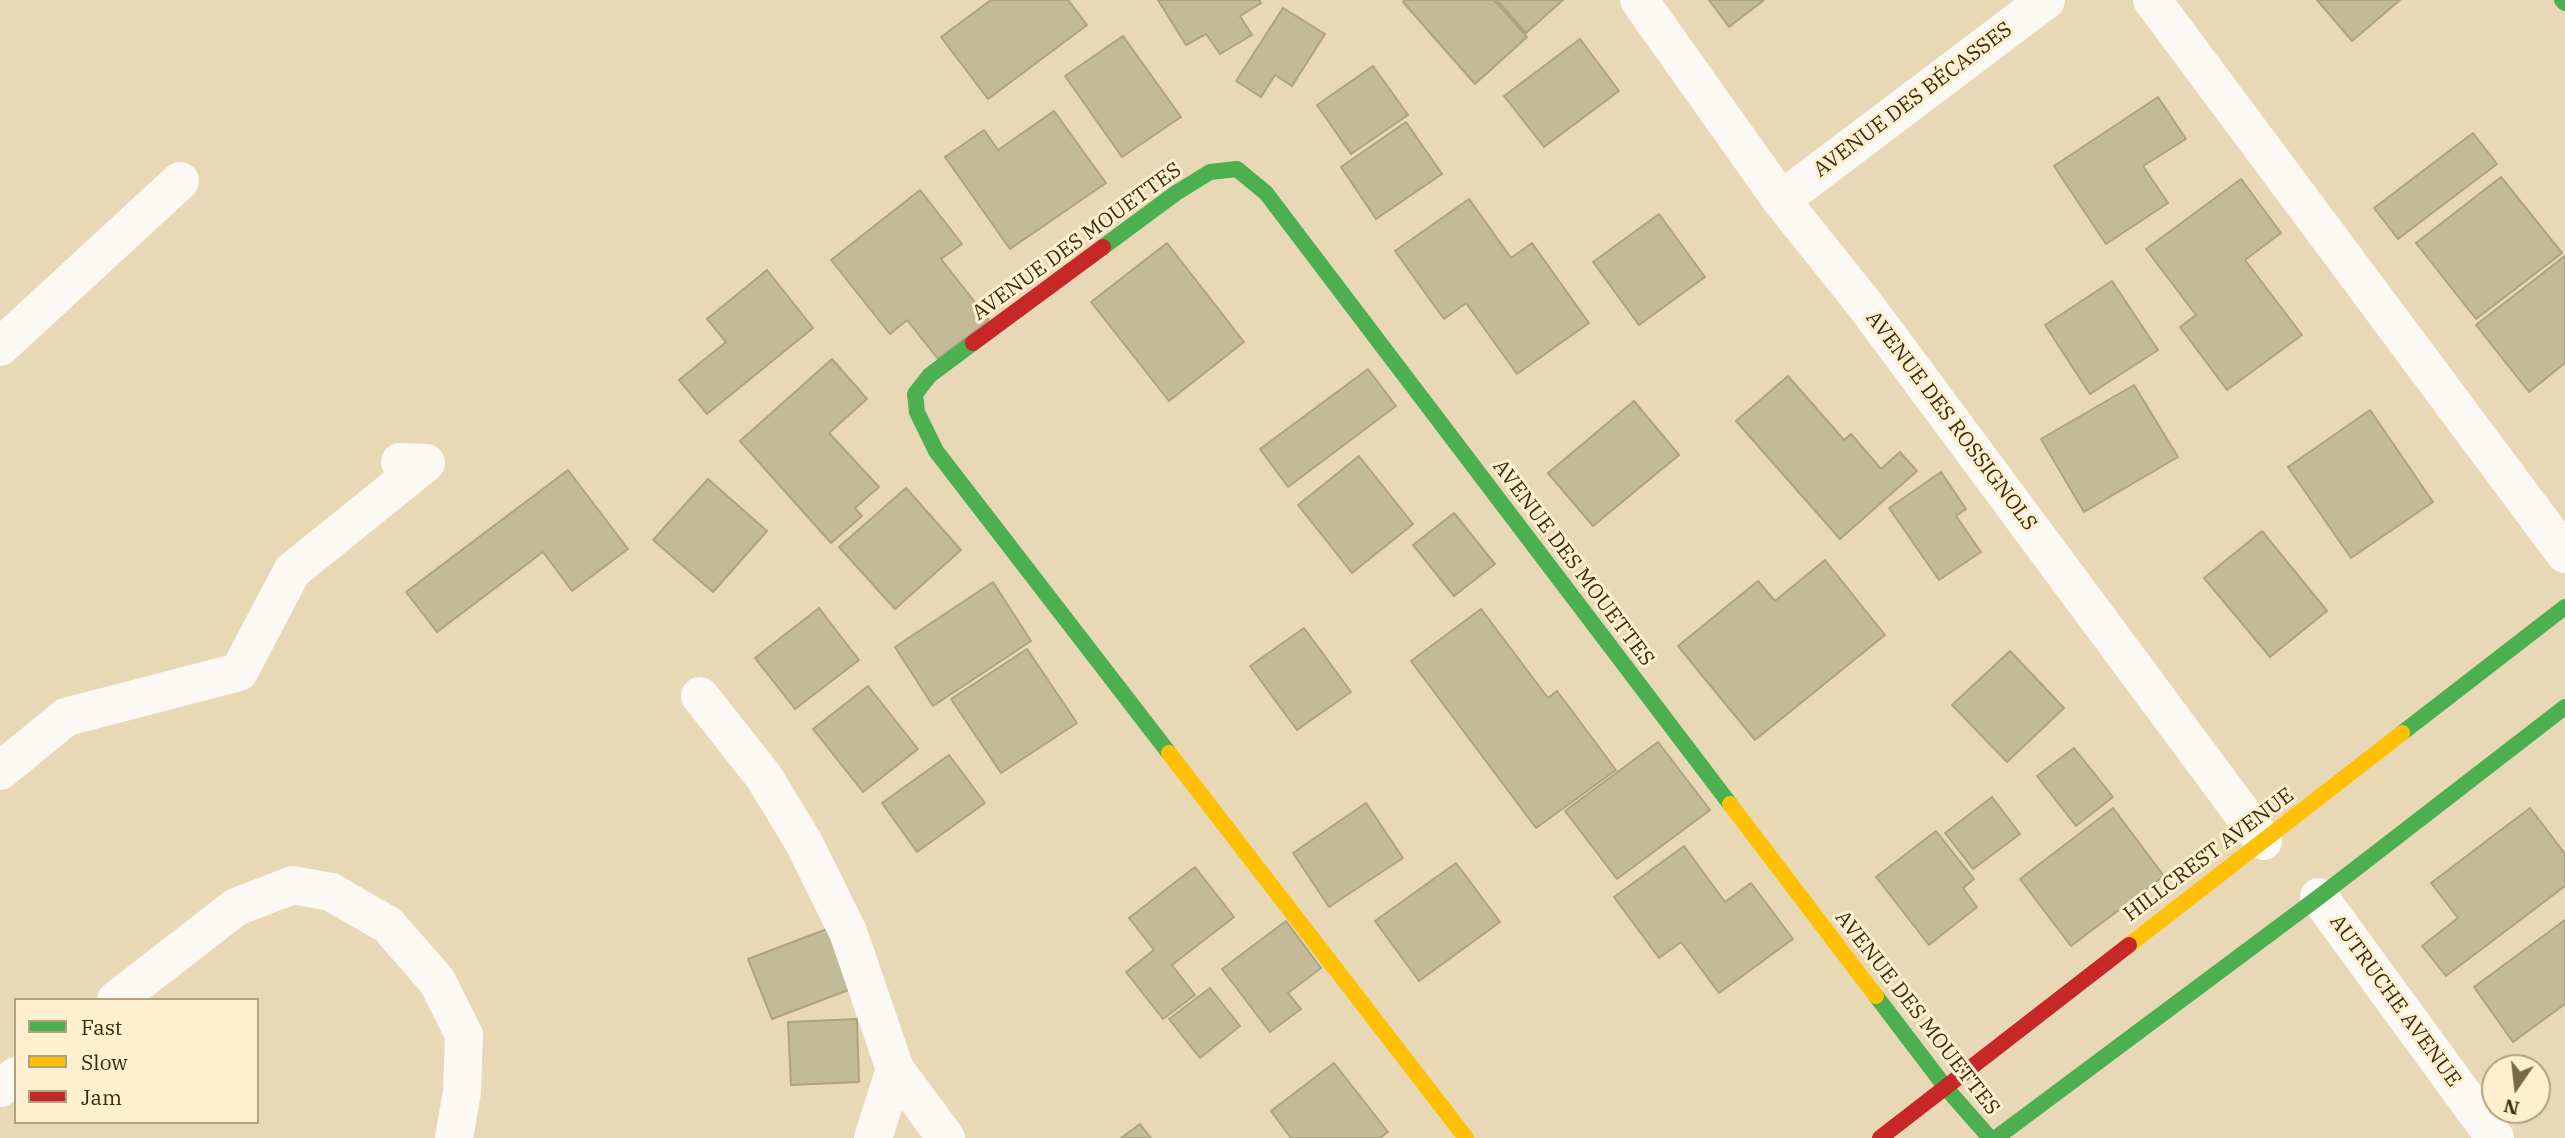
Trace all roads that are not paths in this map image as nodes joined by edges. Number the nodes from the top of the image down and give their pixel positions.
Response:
1 (1639, 0) edge
2 (2046, 0) edge
3 (2152, 0) edge
4 (180, 181) dead end
5 (1781, 200) junction
6 (0, 347) edge
7 (400, 462) dead end
8 (2565, 554) edge
9 (2565, 607) edge
10 (700, 696) dead end
11 (2565, 707) edge
12 (0, 771) edge
13 (2263, 841) junction
14 (2319, 897) junction
15 (119, 998) edge
16 (895, 1069) junction
17 (1946, 1088) junction
18 (454, 1138) edge
19 (873, 1138) edge
20 (946, 1138) edge
21 (1466, 1138) edge
22 (1880, 1138) edge
23 (1990, 1138) edge
24 (1996, 1138) edge
25 (2495, 1138) edge

1 - 5 street, AVENUE DES ROSSIGNOLS
2 - 5 street, AVENUE DES BÉCASSES
3 - 8 street
4 - 6 street
5 - 13 street, AVENUE DES ROSSIGNOLS
7 - 12 street
9 - 13 street, HILLCREST AVENUE
10 - 16 street
11 - 14 street
13 - 17 street, HILLCREST AVENUE
14 - 24 street
14 - 25 street, AUTRUCHE AVENUE
15 - 18 street
16 - 19 street
16 - 20 street
17 - 21 street, AVENUE DES MOUETTES
17 - 22 street, HILLCREST AVENUE
17 - 23 street, AVENUE DES MOUETTES

